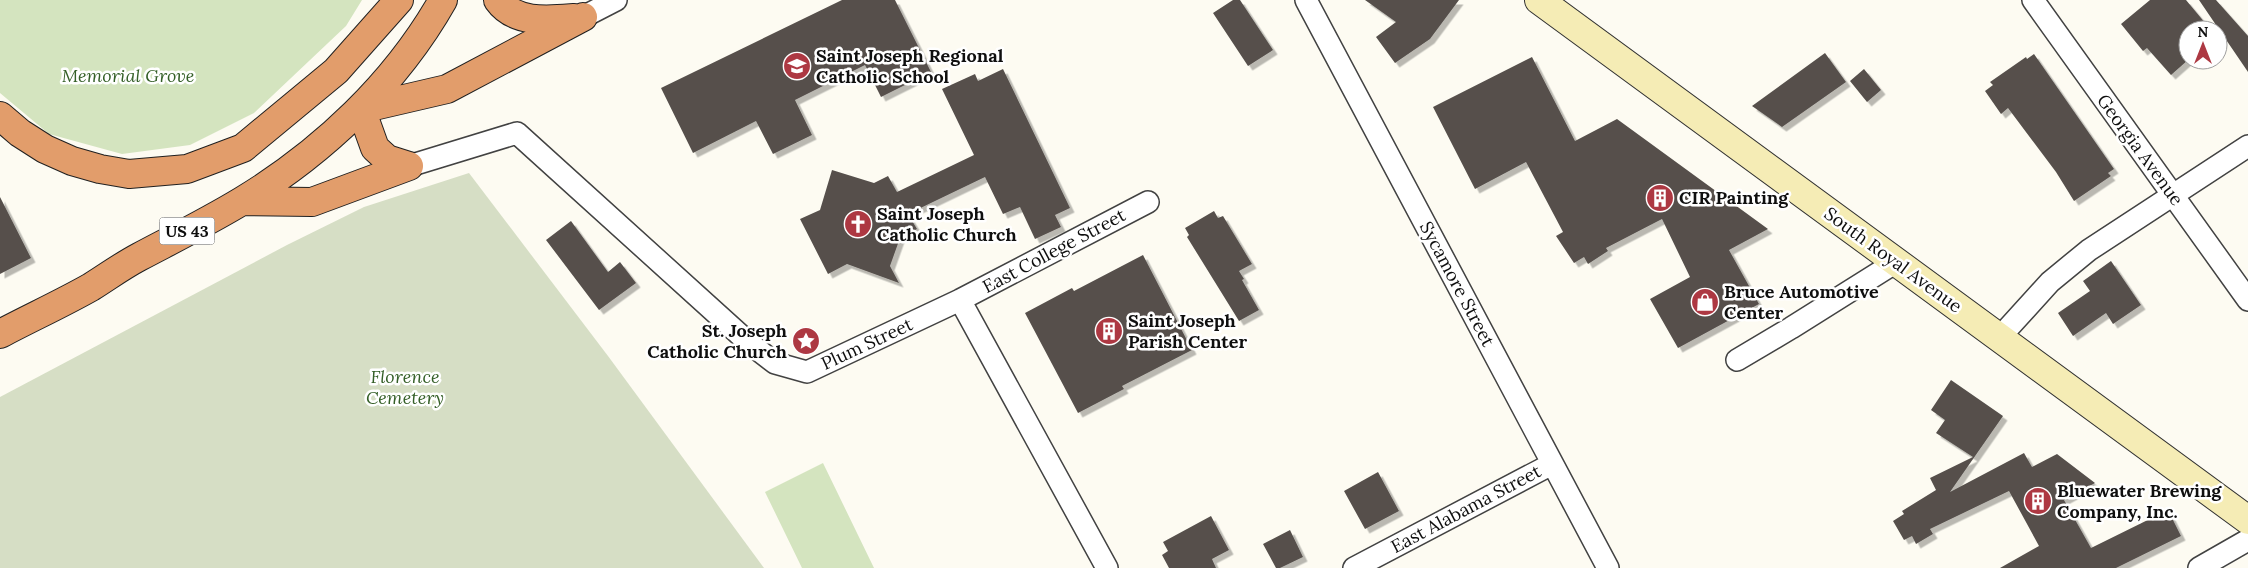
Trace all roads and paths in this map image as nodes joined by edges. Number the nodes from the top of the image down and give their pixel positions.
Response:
1 (399, 0) edge
2 (443, 0) edge
3 (498, 0) edge
4 (616, 0) edge
5 (1306, 0) edge
6 (1539, 0) edge
7 (2033, 0) edge
8 (583, 17) junction
9 (361, 109) junction
10 (0, 116) edge
11 (2248, 146) edge
12 (409, 166) junction
13 (2172, 194) junction
14 (242, 201) junction
15 (1148, 202) dead end
16 (1896, 262) junction
17 (960, 300) junction
18 (2248, 300) edge
19 (0, 334) edge
20 (2000, 337) junction
21 (1737, 360) dead end
22 (1552, 464) junction
23 (2248, 520) edge
24 (2248, 540) edge
25 (1107, 568) edge
26 (1354, 568) edge
27 (1608, 568) edge
28 (2199, 568) edge

1 - 10 highway
2 - 9 highway, US 43
3 - 8 highway
4 - 8 street
5 - 22 street, Sycamore Street
6 - 16 street, South Royal Avenue
7 - 13 street, Georgia Avenue
8 - 9 highway
9 - 12 highway
9 - 14 highway, US 43
11 - 13 street
12 - 14 highway
12 - 17 street, Plum Street
13 - 18 street, Georgia Avenue
13 - 20 street
14 - 19 highway, US 43
15 - 17 street, East College Street
16 - 20 street, South Royal Avenue
16 - 21 street
17 - 25 street
20 - 23 street, South Royal Avenue
22 - 26 street, East Alabama Street
22 - 27 street, Sycamore Street
24 - 28 street

